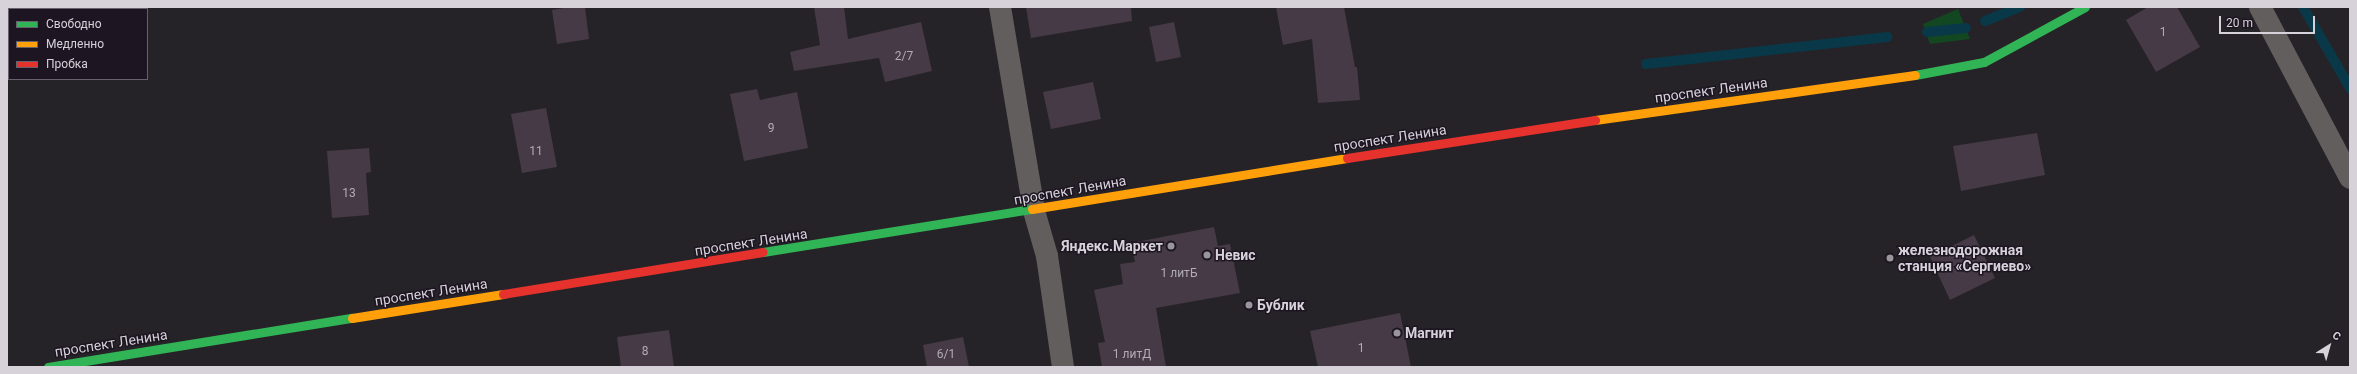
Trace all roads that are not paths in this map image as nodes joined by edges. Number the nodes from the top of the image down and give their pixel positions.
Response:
1 (1000, 7) edge
2 (2085, 7) edge
3 (2260, 7) edge
4 (2350, 178) edge
5 (1034, 211) junction
6 (48, 367) edge
7 (1063, 367) edge

1 - 5 street
2 - 5 street, проспект Ленина
3 - 4 street
5 - 6 street, проспект Ленина
5 - 7 street

